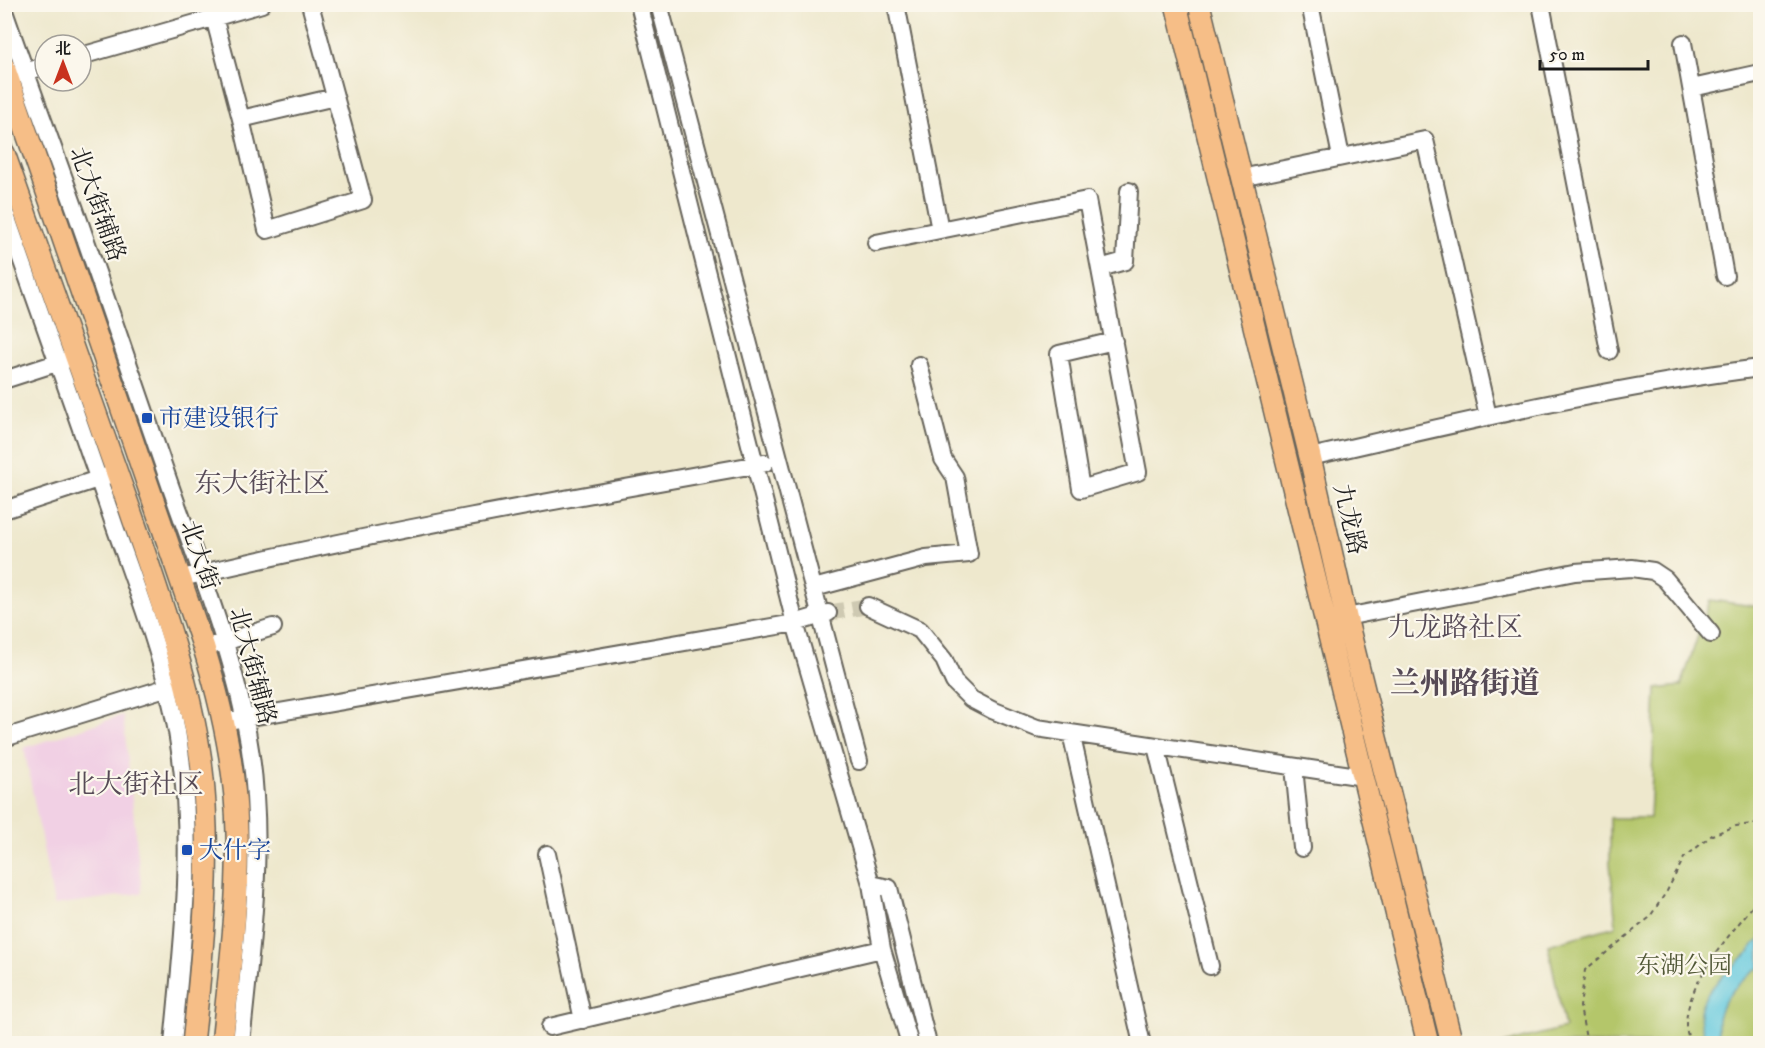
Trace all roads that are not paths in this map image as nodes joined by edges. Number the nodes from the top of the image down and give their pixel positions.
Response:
1 (262, 4) edge
2 (310, 4) edge
3 (659, 4) edge
4 (896, 4) edge
5 (1176, 4) edge
6 (1199, 4) edge
7 (1310, 4) edge
8 (1541, 4) edge
9 (644, 7) edge
10 (4, 11) edge
11 (214, 17) junction
12 (1683, 44) dead end
13 (93, 52) edge
14 (33, 68) edge
15 (13, 72) edge
16 (1761, 74) edge
17 (1692, 88) junction
18 (335, 96) junction
19 (241, 119) junction
20 (4, 153) edge
21 (1341, 157) junction
22 (1241, 178) junction
23 (1129, 191) dead end
24 (4, 210) edge
25 (940, 230) junction
26 (876, 243) dead end
27 (1100, 268) junction
28 (1725, 276) dead end
29 (1114, 341) junction
30 (1609, 351) dead end
31 (67, 360) junction
32 (919, 364) dead end
33 (1761, 368) edge
34 (4, 380) edge
35 (1488, 416) junction
36 (1310, 457) junction
37 (780, 460) junction
38 (755, 465) junction
39 (108, 475) junction
40 (4, 510) edge
41 (191, 576) junction
42 (814, 588) junction
43 (868, 606) tunnel mouth
44 (825, 614) junction
45 (1346, 617) junction
46 (795, 623) junction
47 (273, 627) dead end
48 (1711, 634) dead end
49 (214, 645) junction
50 (176, 685) junction
51 (234, 720) junction
52 (1071, 733) junction
53 (4, 738) edge
54 (1156, 746) junction
55 (859, 761) dead end
56 (1294, 767) junction
57 (1364, 777) junction
58 (1302, 848) dead end
59 (547, 854) dead end
60 (871, 884) junction
61 (882, 949) junction
62 (1210, 966) dead end
63 (583, 1020) junction
64 (550, 1027) dead end
65 (173, 1044) edge
66 (193, 1044) edge
67 (222, 1044) edge
68 (241, 1044) edge
69 (910, 1044) edge
70 (928, 1044) edge
71 (1142, 1044) edge
72 (1428, 1044) edge
73 (1452, 1044) edge

1 - 11 street
2 - 18 street
3 - 37 street
4 - 25 street
5 - 57 main road, 九龙路
6 - 22 main road, 九龙路
7 - 21 street
8 - 30 street
9 - 38 street
10 - 15 street
11 - 13 street
11 - 19 street
12 - 17 street
14 - 15 street
15 - 41 main road, 北大街
16 - 17 street
17 - 28 street
18 - 19 street
18 - 19 street
20 - 31 main road
21 - 22 street
21 - 35 street
22 - 36 main road, 九龙路
23 - 27 street
24 - 31 street
25 - 26 street
25 - 27 street
27 - 29 street
29 - 29 street
31 - 34 street
31 - 39 main road
32 - 42 street
33 - 35 street
35 - 36 street
36 - 45 main road, 九龙路
37 - 38 street
37 - 42 street
38 - 41 street
38 - 46 street
39 - 40 street
39 - 50 main road
41 - 49 main road, 北大街
42 - 44 street
43 - 52 street
44 - 46 street
44 - 55 street
45 - 48 street
45 - 73 main road, 九龙路
46 - 51 street
46 - 60 street
47 - 49 street
49 - 51 main road, 北大街
50 - 53 street
50 - 65 street
50 - 66 main road
51 - 67 main road, 北大街
51 - 68 street, 北大街辅路
52 - 54 street
52 - 71 street
54 - 56 street
54 - 62 street
56 - 57 street
56 - 58 street
57 - 72 main road, 九龙路
59 - 63 street
60 - 61 street
60 - 70 street
61 - 63 street
61 - 69 street
63 - 64 street

